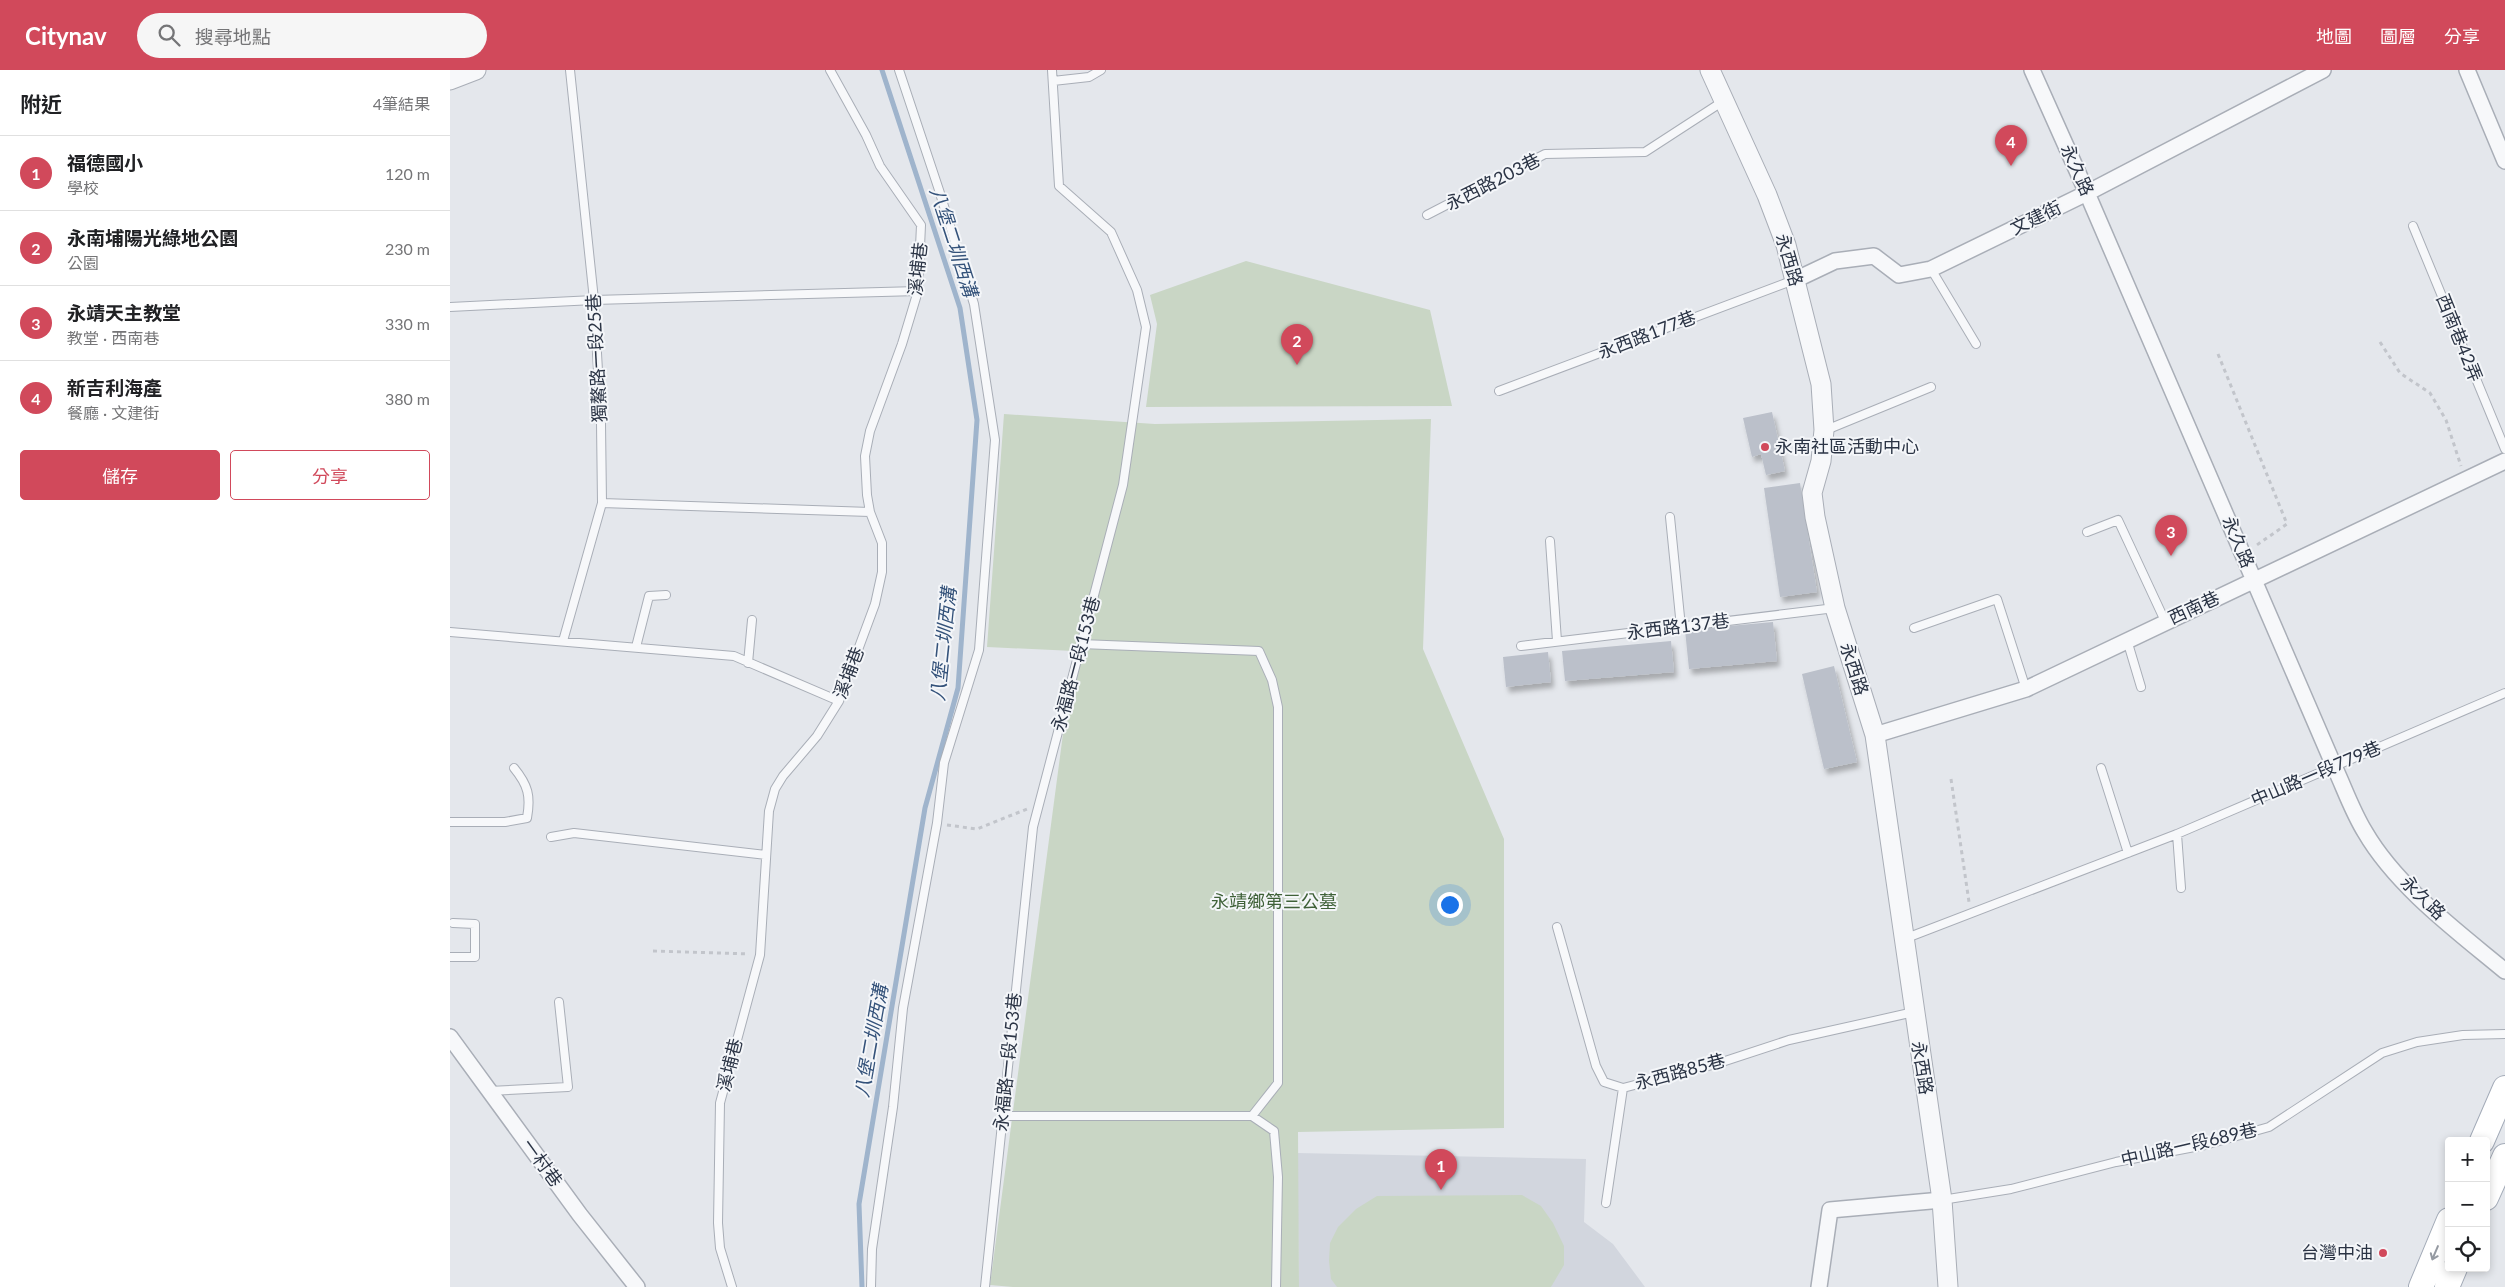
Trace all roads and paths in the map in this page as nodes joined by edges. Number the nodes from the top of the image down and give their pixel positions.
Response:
1 (476, 70) edge
2 (570, 70) edge
3 (830, 70) edge
4 (899, 70) edge
5 (1052, 70) edge
6 (1101, 70) edge
7 (1710, 70) edge
8 (2032, 70) edge
9 (2323, 70) edge
10 (2467, 70) edge
11 (450, 80) edge
12 (1053, 81) junction
13 (1724, 100) junction
14 (2505, 162) edge
15 (2087, 193) junction
16 (1427, 215) dead end
17 (2413, 226) dead end
18 (1931, 269) junction
19 (1795, 280) junction
20 (918, 291) junction
21 (594, 300) junction
22 (450, 307) edge
23 (2380, 342) dead end
24 (1976, 344) dead end
25 (2218, 354) dead end
26 (1930, 387) dead end
27 (1498, 391) dead end
28 (1824, 430) junction
29 (2505, 449) edge
30 (2505, 461) edge
31 (2466, 480) junction
32 (602, 503) junction
33 (870, 512) junction
34 (1670, 516) dead end
35 (2087, 532) dead end
36 (1550, 541) dead end
37 (2243, 554) junction
38 (2254, 580) junction
39 (666, 595) dead end
40 (1835, 608) junction
41 (752, 620) dead end
42 (2165, 621) junction
43 (1681, 627) junction
44 (1914, 628) dead end
45 (450, 632) edge
46 (2127, 640) junction
47 (563, 641) junction
48 (1557, 641) junction
49 (1081, 644) junction
50 (1521, 646) dead end
51 (636, 648) junction
52 (748, 663) junction
53 (2141, 687) dead end
54 (2026, 689) junction
55 (2505, 693) edge
56 (840, 701) junction
57 (1875, 735) junction
58 (2334, 766) junction
59 (514, 768) dead end
60 (2102, 768) dead end
61 (1951, 779) dead end
62 (1039, 805) junction
63 (450, 822) edge
64 (937, 823) junction
65 (2177, 834) junction
66 (551, 837) dead end
67 (2128, 853) junction
68 (766, 855) junction
69 (2181, 888) dead end
70 (1971, 914) junction
71 (453, 923) dead end
72 (1557, 927) dead end
73 (1904, 939) junction
74 (653, 951) dead end
75 (760, 955) junction
76 (450, 957) edge
77 (2505, 971) edge
78 (559, 1002) dead end
79 (1914, 1012) junction
80 (2505, 1034) edge
81 (450, 1037) edge
82 (1623, 1088) junction
83 (2505, 1088) edge
84 (489, 1091) junction
85 (1002, 1116) junction
86 (1252, 1116) junction
87 (2484, 1137) edge
88 (2505, 1156) edge
89 (2490, 1189) edge
90 (1942, 1200) junction
91 (1606, 1203) dead end
92 (2446, 1227) edge
93 (2453, 1272) edge
94 (637, 1287) edge
95 (732, 1287) edge
96 (871, 1287) edge
97 (985, 1287) edge
98 (1276, 1287) edge
99 (1819, 1287) edge
100 (1948, 1287) edge
101 (2421, 1287) edge
102 (2447, 1287) edge

1 - 11 street
2 - 21 lane, 獨鰲路一段25巷
3 - 20 lane, 溪埔巷
4 - 64 lane
5 - 12 lane, 永福路一段153巷
6 - 12 lane
7 - 13 street, 永西路
8 - 15 street, 永久路
9 - 15 street, 文建街
10 - 14 street
12 - 49 lane, 永福路一段153巷
13 - 16 lane, 永西路203巷
13 - 19 street, 永西路
15 - 18 street, 文建街
15 - 37 street, 永久路
17 - 29 lane, 西南巷42弄
18 - 19 street, 文建街
18 - 24 lane
19 - 27 lane, 永西路177巷
19 - 28 street, 永西路
20 - 21 lane
20 - 33 lane, 溪埔巷
21 - 22 lane
21 - 32 lane, 獨鰲路一段25巷
23 - 31 path
25 - 37 path
26 - 28 lane
28 - 40 street, 永西路
30 - 31 street, 西南巷
31 - 38 street, 西南巷
32 - 33 lane
32 - 47 lane, 獨鰲路一段25巷
33 - 56 lane, 溪埔巷
34 - 43 lane
35 - 42 lane
36 - 48 lane
37 - 38 street, 永久路
38 - 42 street, 西南巷
38 - 58 street, 永久路
39 - 51 lane
40 - 43 lane, 永西路137巷
40 - 57 street, 永西路
41 - 52 lane
42 - 46 street, 西南巷
43 - 48 lane, 永西路137巷
44 - 54 lane
45 - 47 lane
46 - 53 lane
46 - 54 street, 西南巷
47 - 51 lane
48 - 50 lane, 永西路137巷
49 - 62 lane, 永福路一段153巷
49 - 86 lane
51 - 52 lane
52 - 56 lane
54 - 57 street, 西南巷
55 - 58 lane, 中山路一段779巷
56 - 68 lane, 溪埔巷
57 - 73 street, 永西路
58 - 65 lane, 中山路一段779巷
58 - 77 street, 永久路
59 - 63 lane
60 - 67 lane
61 - 70 path
62 - 64 path
62 - 85 lane, 永福路一段153巷
64 - 96 lane
65 - 67 lane, 中山路一段779巷
65 - 69 lane
66 - 68 lane
67 - 70 lane, 中山路一段779巷
68 - 75 lane, 溪埔巷
70 - 73 lane, 中山路一段779巷
71 - 76 lane
72 - 82 lane, 永西路85巷
73 - 79 street, 永西路
74 - 75 path
75 - 95 lane, 溪埔巷
78 - 84 lane
79 - 82 lane, 永西路85巷
79 - 90 street, 永西路
80 - 90 lane, 中山路一段689巷
81 - 84 street, 一村巷
82 - 91 lane
83 - 87 main road
84 - 94 street, 一村巷
85 - 86 lane
85 - 97 lane, 永福路一段153巷
86 - 98 lane
88 - 89 main road
90 - 99 street
90 - 100 street, 永西路
92 -> 101 main road
93 - 102 main road

